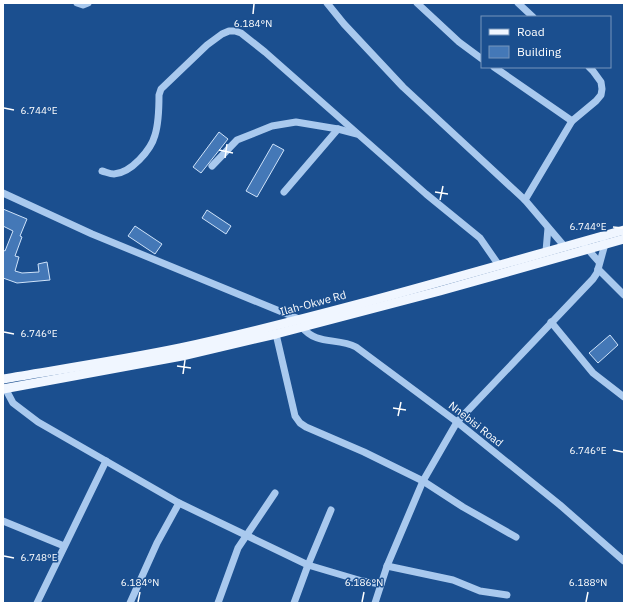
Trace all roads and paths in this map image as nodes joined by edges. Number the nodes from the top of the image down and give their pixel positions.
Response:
1 (77, 3) edge
2 (88, 3) edge
3 (327, 3) edge
4 (417, 3) edge
5 (518, 3) edge
6 (532, 16) edge
7 (481, 58) edge
8 (495, 68) edge
9 (590, 68) edge
10 (572, 121) junction
11 (338, 129) junction
12 (359, 134) junction
13 (212, 166) dead end
14 (102, 171) dead end
15 (284, 192) dead end
16 (3, 193) edge
17 (525, 200) junction
18 (548, 228) junction
19 (624, 230) edge
20 (624, 239) edge
21 (604, 240) junction
22 (585, 246) junction
23 (565, 247) junction
24 (546, 251) junction
25 (498, 264) junction
26 (599, 266) junction
27 (624, 295) edge
28 (552, 322) junction
29 (300, 323) junction
30 (276, 334) junction
31 (4, 385) edge
32 (624, 397) edge
33 (457, 422) junction
34 (106, 461) junction
35 (423, 481) junction
36 (275, 493) dead end
37 (179, 503) junction
38 (331, 510) dead end
39 (3, 521) edge
40 (246, 536) junction
41 (516, 537) dead end
42 (64, 546) junction
43 (624, 561) edge
44 (308, 565) junction
45 (387, 566) junction
46 (381, 584) junction
47 (506, 595) dead end
48 (37, 603) edge
49 (130, 603) edge
50 (218, 603) edge
51 (294, 603) edge
52 (375, 603) edge

1 - 2 street
3 - 17 street
4 - 7 street
5 - 6 street
8 - 10 street
9 - 10 street
10 - 17 street
11 - 12 street
11 - 13 street
11 - 15 street
12 - 14 street
12 - 25 street
16 - 29 street, Nnebisi Road
17 - 18 street
18 - 23 street
18 - 24 street
19 - 21 main road
20 - 21 main road
21 - 22 main road
21 - 26 street
22 - 23 main road, Ilah-Okwe Rd
22 - 26 street
22 - 29 main road
23 - 24 main road, Ilah-Okwe Rd
24 - 25 main road, Ilah-Okwe Rd
25 - 29 main road, Ilah-Okwe Rd
26 - 27 street
26 - 28 street
28 - 32 street
28 - 33 street
29 - 30 main road
29 - 31 main road, Ilah-Okwe Rd
29 - 33 street, Nnebisi Road
30 - 31 main road
30 - 35 street
31 - 34 street
33 - 35 street
33 - 43 street, Nnebisi Road
34 - 37 street
34 - 42 street
35 - 41 street
35 - 45 street
36 - 40 street
37 - 40 street
37 - 49 street
38 - 44 street
39 - 42 street
40 - 44 street
40 - 50 street
42 - 48 street
44 - 46 street
44 - 51 street
45 - 46 street
45 - 47 street
46 - 52 street

